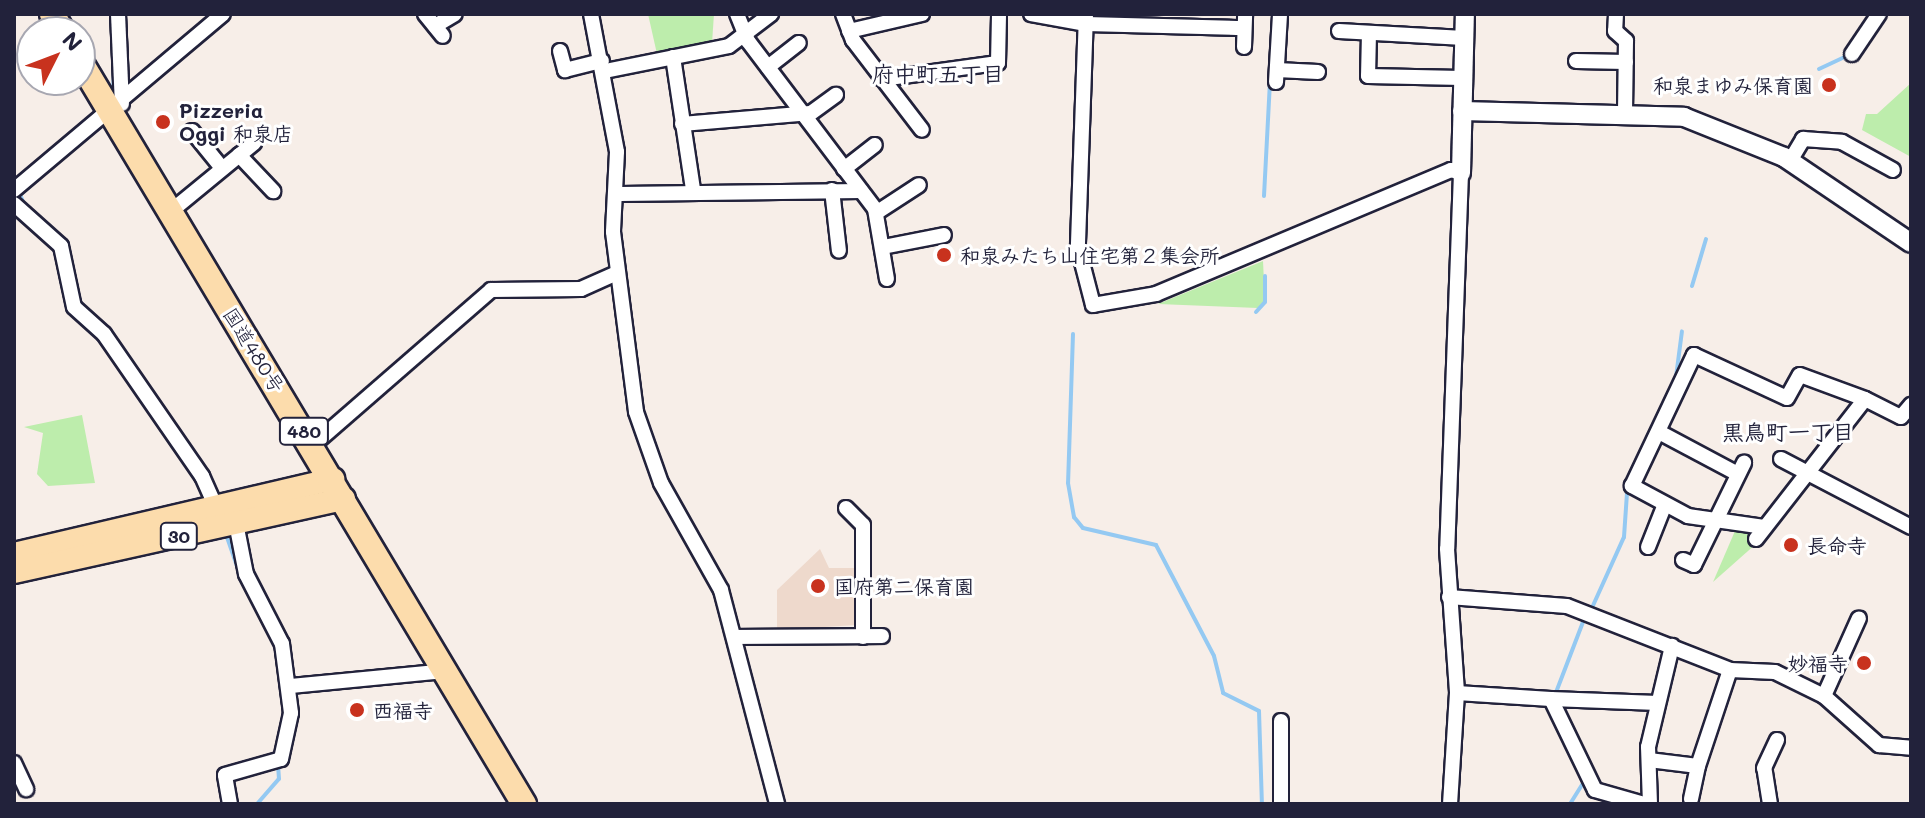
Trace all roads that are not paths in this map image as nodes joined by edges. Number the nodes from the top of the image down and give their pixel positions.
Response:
1 (118, 14) edge
2 (223, 14) edge
3 (425, 14) edge
4 (455, 14) edge
5 (591, 14) edge
6 (737, 14) edge
7 (771, 14) edge
8 (843, 14) edge
9 (922, 14) edge
10 (999, 14) edge
11 (1031, 14) edge
12 (1280, 14) edge
13 (1465, 14) edge
14 (1616, 14) edge
15 (1879, 14) edge
16 (1086, 19) edge
17 (1245, 21) edge
18 (849, 31) junction
19 (1339, 31) dead end
20 (1369, 33) junction
21 (745, 34) junction
22 (1464, 38) junction
23 (799, 43) dead end
24 (1244, 47) dead end
25 (560, 51) dead end
26 (1852, 54) dead end
27 (673, 57) junction
28 (1576, 61) dead end
29 (1626, 62) junction
30 (603, 66) junction
31 (768, 67) junction
32 (1310, 76) dead end
33 (1462, 78) junction
34 (882, 79) junction
35 (96, 82) edge
36 (836, 95) dead end
37 (116, 109) junction
38 (1462, 111) junction
39 (802, 114) junction
40 (1625, 114) junction
41 (682, 124) junction
42 (922, 130) dead end
43 (192, 131) dead end
44 (254, 143) dead end
45 (875, 145) dead end
46 (239, 155) junction
47 (1790, 161) junction
48 (1888, 163) dead end
49 (222, 168) junction
50 (844, 169) junction
51 (1461, 173) junction
52 (919, 185) dead end
53 (14, 190) edge
54 (693, 190) junction
55 (832, 190) junction
56 (273, 191) dead end
57 (861, 191) junction
58 (620, 194) junction
59 (14, 204) edge
60 (170, 212) junction
61 (876, 213) junction
62 (944, 235) dead end
63 (1911, 243) edge
64 (883, 247) junction
65 (839, 251) dead end
66 (617, 273) junction
67 (887, 279) dead end
68 (1865, 399) junction
69 (1911, 405) edge
70 (1659, 432) junction
71 (313, 445) junction
72 (1781, 459) dead end
73 (1810, 472) junction
74 (339, 489) junction
75 (1665, 504) junction
76 (216, 508) junction
77 (846, 508) dead end
78 (1714, 522) junction
79 (236, 523) junction
80 (1911, 527) edge
81 (1647, 538) dead end
82 (14, 554) edge
83 (1683, 560) dead end
84 (14, 572) edge
85 (1449, 597) junction
86 (1859, 618) dead end
87 (882, 636) dead end
88 (736, 637) junction
89 (863, 637) junction
90 (1672, 646) junction
91 (1730, 670) junction
92 (445, 671) junction
93 (290, 686) junction
94 (1457, 693) junction
95 (1824, 696) junction
96 (1551, 699) junction
97 (1658, 703) junction
98 (1285, 728) dead end
99 (1777, 740) dead end
100 (1911, 748) edge
101 (1649, 760) junction
102 (14, 763) edge
103 (1698, 766) junction
104 (26, 789) dead end
105 (1691, 799) dead end
106 (230, 804) edge
107 (524, 804) edge
108 (777, 804) edge
109 (1281, 804) edge
110 (1450, 804) edge
111 (1644, 804) edge
112 (1650, 804) edge
113 (1770, 804) edge

1 - 37 street
2 - 37 street
3 - 4 street
5 - 30 street
6 - 21 street
7 - 21 street
8 - 18 street
9 - 18 street
10 - 34 street
11 - 16 street
12 - 32 street
13 - 22 street
14 - 29 street
15 - 26 street
16 - 17 street
16 - 51 street
17 - 24 street
18 - 34 street
19 - 20 street
20 - 22 street
20 - 33 street
21 - 27 street
21 - 31 street
22 - 33 street
23 - 31 street
25 - 30 street
27 - 30 street
27 - 41 street
28 - 29 street
29 - 40 street
30 - 58 street
31 - 39 street
33 - 38 street
34 - 42 street
35 - 37 highway, 国道480号 / 480
36 - 39 street
37 - 53 street
37 - 60 highway, 国道480号 / 480
38 - 40 street
38 - 51 street
39 - 41 street
39 - 50 street
40 - 47 street
41 - 54 street
43 - 49 street
44 - 46 street
45 - 50 street
46 - 49 street
46 - 56 street
47 - 48 street
47 - 63 street
49 - 60 street
50 - 57 street
51 - 85 street
52 - 61 street
54 - 55 street
54 - 58 street
55 - 57 street
55 - 65 street
57 - 61 street
58 - 66 street
59 - 76 street
60 - 71 highway, 国道480号 / 480
61 - 64 street
62 - 64 street
64 - 67 street
66 - 71 street
66 - 88 street
68 - 69 street
68 - 70 street
68 - 73 street
70 - 75 street
70 - 78 street
71 - 74 highway, 国道480号 / 480
72 - 73 street
73 - 78 street
73 - 80 street
74 - 76 main road, 30
74 - 79 main road, 30
74 - 92 highway, 国道480号 / 480
75 - 78 street
75 - 81 street
76 - 82 main road, 30
77 - 89 street
78 - 83 street
79 - 84 main road, 30
79 - 93 street
85 - 90 street
85 - 94 street
86 - 95 street
87 - 89 street
88 - 89 street
88 - 108 street
90 - 91 street
90 - 97 street
91 - 95 street
91 - 103 street
92 - 93 street
92 - 107 highway, 国道480号 / 480
93 - 106 street
94 - 96 street
94 - 110 street
95 - 100 street
96 - 97 street
96 - 111 street
97 - 101 street
98 - 109 street
99 - 113 street
101 - 103 street
101 - 112 street
102 - 104 street
103 - 105 street

